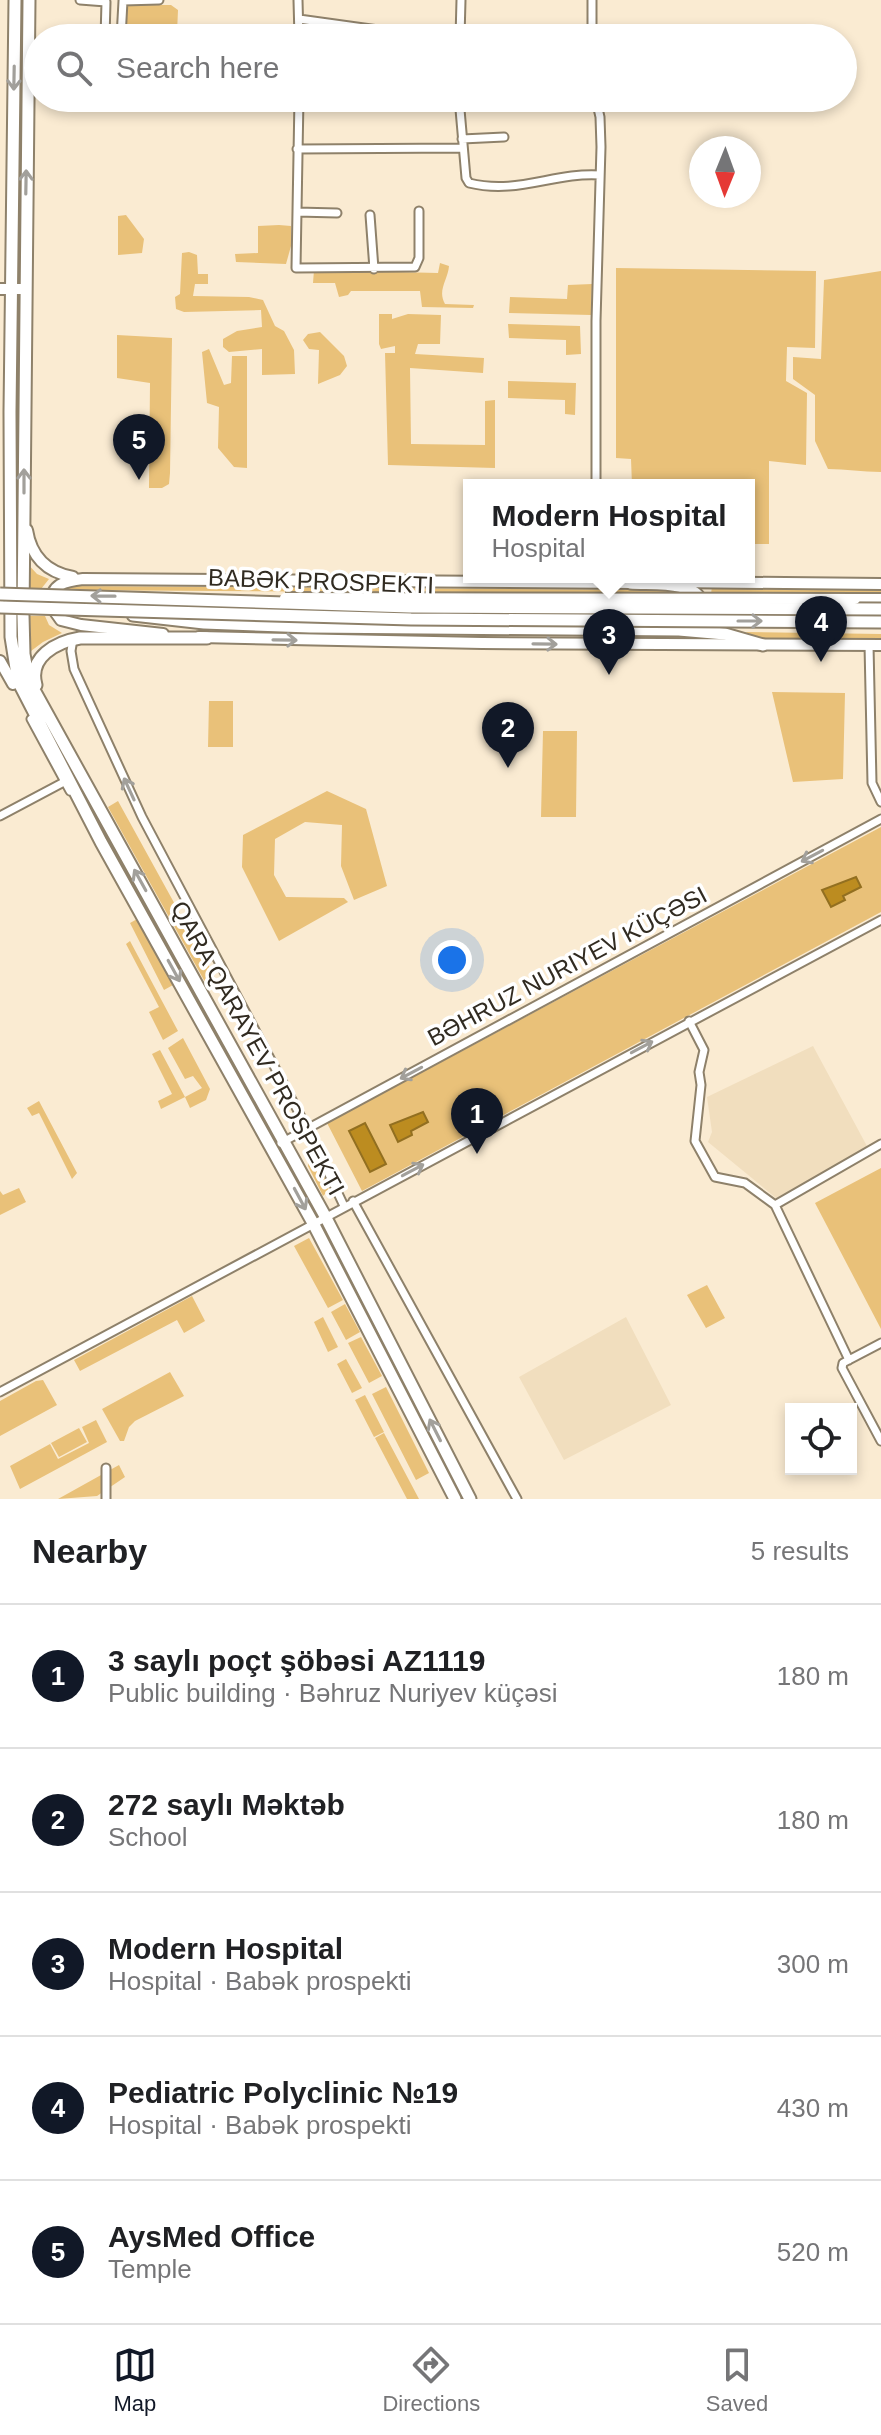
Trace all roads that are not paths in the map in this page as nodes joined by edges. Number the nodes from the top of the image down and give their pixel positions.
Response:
1 (15, 0) edge
2 (29, 0) edge
3 (80, 0) edge
4 (159, 0) edge
5 (298, 0) edge
6 (461, 0) edge
7 (592, 0) edge
8 (123, 1) edge
9 (106, 2) edge
10 (299, 19) junction
11 (29, 24) edge
12 (105, 24) edge
13 (122, 24) edge
14 (299, 24) edge
15 (335, 24) edge
16 (460, 24) edge
17 (592, 24) edge
18 (27, 112) edge
19 (298, 112) edge
20 (460, 112) edge
21 (599, 112) edge
22 (504, 137) dead end
23 (462, 143) junction
24 (297, 149) junction
25 (600, 175) junction
26 (419, 211) dead end
27 (297, 212) junction
28 (337, 213) dead end
29 (370, 215) dead end
30 (374, 269) junction
31 (6, 289) edge
32 (25, 289) junction
33 (10, 412) junction
34 (596, 479) edge
35 (23, 509) junction
36 (5, 533) junction
37 (0, 553) edge
38 (83, 579) junction
39 (463, 580) edge
40 (755, 582) edge
41 (630, 583) edge
42 (881, 584) edge
43 (0, 594) edge
44 (149, 597) junction
45 (881, 599) edge
46 (0, 607) edge
47 (88, 608) junction
48 (881, 609) edge
49 (17, 616) junction
50 (881, 622) edge
51 (679, 630) junction
52 (207, 638) junction
53 (73, 639) junction
54 (763, 645) junction
55 (869, 645) junction
56 (881, 645) edge
57 (0, 661) edge
58 (13, 684) junction
59 (31, 719) junction
60 (59, 733) junction
61 (53, 749) junction
62 (64, 782) junction
63 (881, 802) edge
64 (82, 805) junction
65 (0, 816) edge
66 (881, 819) edge
67 (881, 920) edge
68 (689, 1021) junction
69 (308, 1130) junction
70 (284, 1142) junction
71 (881, 1144) edge
72 (272, 1148) junction
73 (353, 1201) junction
74 (775, 1205) junction
75 (344, 1206) junction
76 (325, 1216) junction
77 (313, 1223) junction
78 (881, 1343) edge
79 (849, 1360) junction
80 (0, 1392) edge
81 (881, 1441) edge
82 (106, 1468) dead end
83 (106, 1499) edge
84 (455, 1499) edge
85 (470, 1499) edge
86 (517, 1499) edge

1 -> 31 main road
11 -> 2 main road
3 - 9 street
4 - 8 street
5 - 10 street
6 - 16 street
7 - 17 street
8 - 9 street
8 - 13 street
9 - 12 street
10 - 14 street
10 - 15 street
32 -> 18 main road
19 - 24 street
20 - 23 street
21 - 25 street
22 - 23 street
23 - 24 street
23 - 25 street
24 - 27 street
25 - 34 street
26 - 30 street
27 - 28 street
27 - 30 street
29 - 30 street
31 - 32 main road
31 - 33 main road
35 -> 32 main road
33 - 36 main road
33 - 49 main road
35 - 38 main road
35 - 49 main road
36 - 37 main road
36 - 58 main road
38 - 39 main road, BABƏK PROSPEKTI
38 - 52 main road
40 - 42 main road, BABƏK PROSPEKTI
41 - 51 main road
44 -> 43 main road, BABƏK PROSPEKTI, bridge
44 - 45 main road, bridge
44 - 48 main road, BABƏK PROSPEKTI, bridge
46 - 47 main road, BABƏK PROSPEKTI, bridge
47 -> 50 main road, BABƏK PROSPEKTI, bridge
47 - 51 main road, bridge
49 - 60 main road, QARA QARAYEV PROSPEKTI
49 - 61 main road, QARA QARAYEV PROSPEKTI
51 - 54 main road
52 - 53 main road
52 -> 54 main road
53 - 60 main road
69 -> 53 street
54 - 55 main road
55 - 56 main road
55 - 63 street
57 - 58 main road
58 - 59 main road
59 - 61 main road
59 - 62 street
70 -> 60 main road, QARA QARAYEV PROSPEKTI
61 - 64 main road, QARA QARAYEV PROSPEKTI
62 - 64 street
62 - 65 street
64 -> 72 main road, QARA QARAYEV PROSPEKTI
66 -> 69 street, BƏHRUZ NURIYEV KÜÇƏSI
67 - 68 street
73 -> 68 street
68 - 74 street
69 - 70 street, BƏHRUZ NURIYEV KÜÇƏSI
69 - 75 street
70 - 72 street, BƏHRUZ NURIYEV KÜÇƏSI
70 - 76 main road, QARA QARAYEV PROSPEKTI
71 - 74 street
72 -> 77 main road, QARA QARAYEV PROSPEKTI
73 - 75 street
73 - 86 street
74 - 79 street
75 - 76 street
76 - 77 street
85 -> 76 main road, QARA QARAYEV PROSPEKTI
77 - 80 street
77 - 84 main road, QARA QARAYEV PROSPEKTI
78 - 79 street
79 - 81 street
82 - 83 street

